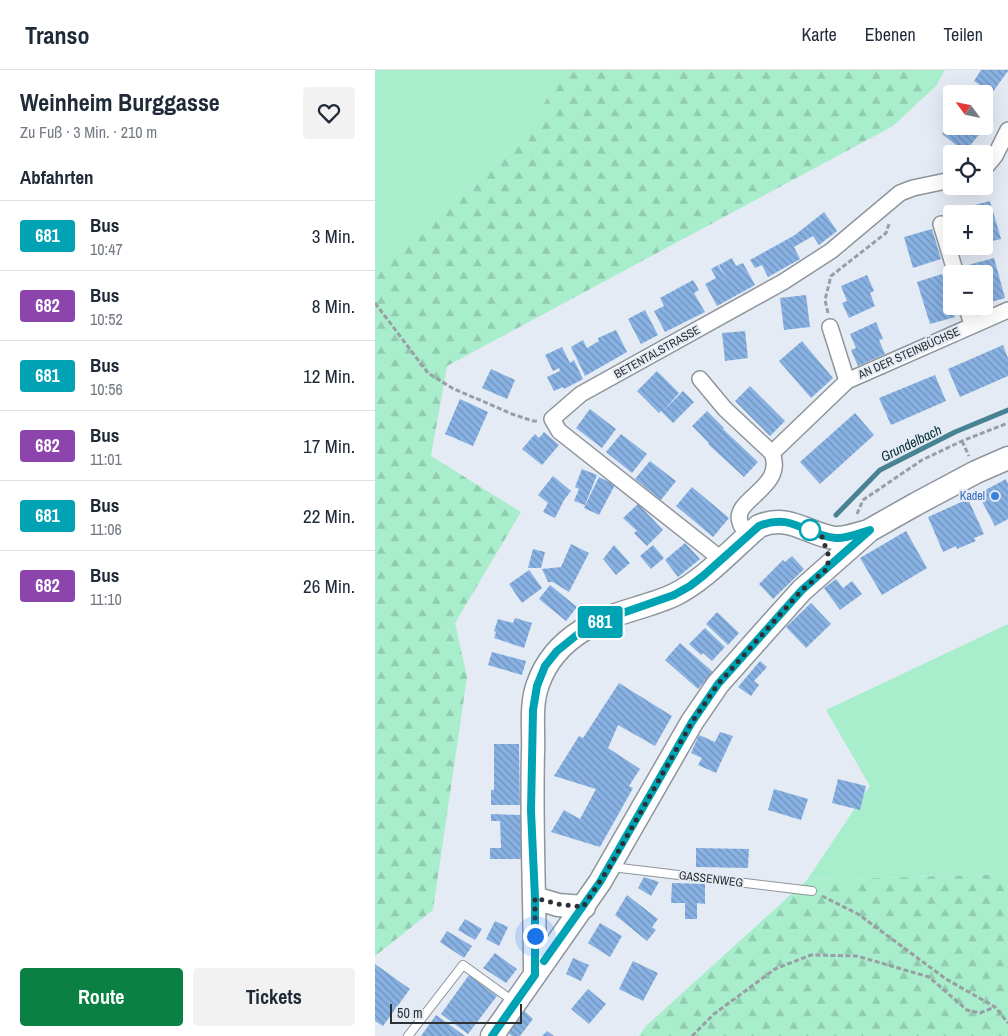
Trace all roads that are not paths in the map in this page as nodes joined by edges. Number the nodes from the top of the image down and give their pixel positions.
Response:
1 (1008, 130) edge
2 (993, 158) edge
3 (943, 182) edge
4 (941, 224) dead end
5 (953, 265) edge
6 (1008, 310) edge
7 (969, 315) edge
8 (972, 324) junction
9 (830, 327) road end
10 (700, 378) dead end
11 (847, 381) junction
12 (772, 453) junction
13 (1008, 458) edge
14 (870, 530) junction
15 (821, 534) junction
16 (748, 535) junction
17 (721, 559) junction
18 (828, 568) junction
19 (610, 866) junction
20 (812, 892) road end
21 (535, 898) junction
22 (583, 907) junction
23 (535, 975) junction
24 (516, 1002) junction
25 (408, 1036) edge
26 (492, 1036) edge

1 - 2 street
3 - 17 street, BETENTALSTRASSE
4 - 5 street
6 - 8 street, AN DER STEINBÜCHSE
7 - 8 street, AN DER STEINBÜCHSE
8 - 11 street, AN DER STEINBÜCHSE
9 - 11 street, AN DER STEINBÜCHSE
10 - 12 street
11 - 12 street, AN DER STEINBÜCHSE
12 - 16 street
13 - 14 main road
14 - 15 main road
14 - 18 main road
15 - 16 main road
15 - 18 main road
16 - 17 main road
17 - 21 main road
18 - 19 main road
19 - 20 lane, GASSENWEG
19 - 22 main road
21 - 22 main road
21 - 23 main road
22 - 23 main road
23 - 24 main road
24 - 25 lane
24 - 26 main road

